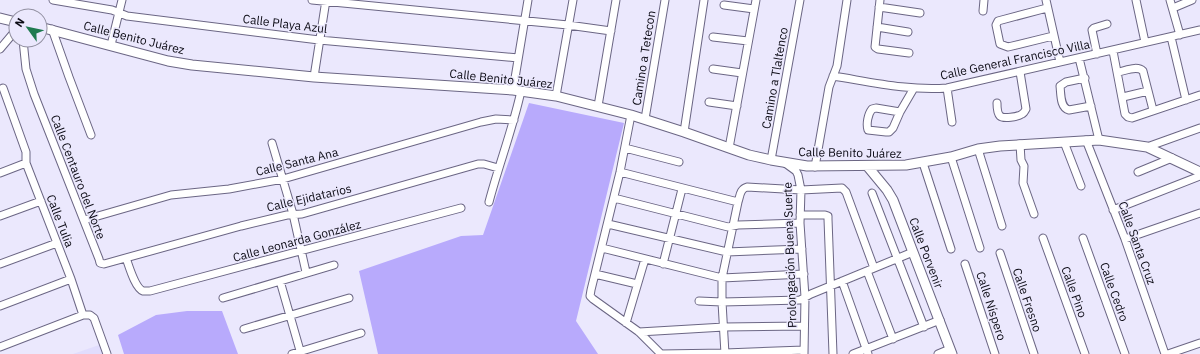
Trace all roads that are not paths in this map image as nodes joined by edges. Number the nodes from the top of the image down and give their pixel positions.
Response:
1 (52, 0) edge
2 (122, 0) edge
3 (312, 0) edge
4 (528, 0) edge
5 (573, 0) edge
6 (616, 0) edge
7 (665, 0) edge
8 (704, 0) edge
9 (756, 0) edge
10 (800, 0) edge
11 (847, 0) edge
12 (984, 0) edge
13 (1136, 0) edge
14 (1170, 0) edge
15 (1192, 0) edge
16 (326, 1) edge
17 (879, 4) edge
18 (1046, 4) edge
19 (724, 5) dead end
20 (1173, 8) junction
21 (754, 9) junction
22 (983, 11) dead end
23 (119, 13) junction
24 (920, 13) dead end
25 (524, 21) junction
26 (1107, 24) dead end
27 (568, 25) junction
28 (877, 27) junction
29 (48, 28) edge
30 (52, 29) junction
31 (1200, 30) edge
32 (611, 31) junction
33 (908, 32) dead end
34 (1180, 35) junction
35 (1053, 36) junction
36 (714, 37) dead end
37 (1171, 37) junction
38 (8, 40) edge
39 (319, 40) junction
40 (748, 41) junction
41 (1145, 42) junction
42 (111, 45) junction
43 (24, 48) edge
44 (0, 49) edge
45 (1113, 51) junction
46 (909, 53) dead end
47 (1097, 54) junction
48 (518, 58) junction
49 (1080, 58) junction
50 (1060, 62) junction
51 (713, 69) dead end
52 (1020, 72) junction
53 (1118, 72) junction
54 (742, 73) junction
55 (833, 76) junction
56 (314, 77) junction
57 (1085, 78) junction
58 (3, 88) dead end
59 (914, 88) junction
60 (947, 88) junction
61 (517, 90) junction
62 (1148, 91) junction
63 (1200, 95) edge
64 (556, 96) junction
65 (1123, 98) junction
66 (1186, 100) junction
67 (709, 102) dead end
68 (997, 103) dead end
69 (598, 106) junction
70 (737, 106) junction
71 (1091, 106) junction
72 (1153, 110) junction
73 (900, 112) junction
74 (631, 114) junction
75 (645, 119) junction
76 (514, 120) junction
77 (952, 122) dead end
78 (1200, 128) edge
79 (684, 132) junction
80 (92, 135) dead end
81 (1086, 140) junction
82 (1099, 140) junction
83 (1064, 142) junction
84 (272, 143) dead end
85 (1020, 144) junction
86 (1147, 147) junction
87 (625, 148) junction
88 (729, 148) junction
89 (978, 149) junction
90 (951, 157) junction
91 (1172, 158) junction
92 (771, 160) junction
93 (679, 162) dead end
94 (26, 163) junction
95 (784, 163) junction
96 (923, 163) junction
97 (815, 167) junction
98 (868, 167) junction
99 (498, 168) junction
100 (1198, 171) edge
101 (620, 172) junction
102 (1138, 172) dead end
103 (0, 173) edge
104 (283, 179) junction
105 (1081, 186) dead end
106 (682, 189) junction
107 (801, 190) junction
108 (872, 193) dead end
109 (614, 198) junction
110 (41, 201) junction
111 (490, 202) dead end
112 (738, 202) junction
113 (461, 208) dead end
114 (1114, 210) junction
115 (1200, 212) edge
116 (293, 214) junction
117 (676, 214) junction
118 (1034, 214) dead end
119 (800, 215) junction
120 (0, 216) edge
121 (84, 220) junction
122 (800, 223) junction
123 (608, 224) junction
124 (733, 226) junction
125 (1002, 226) dead end
126 (1043, 238) dead end
127 (1083, 238) dead end
128 (669, 239) junction
129 (1125, 239) junction
130 (57, 243) junction
131 (602, 248) junction
132 (980, 248) dead end
133 (951, 249) dead end
134 (802, 250) junction
135 (302, 251) junction
136 (727, 252) junction
137 (913, 252) junction
138 (1000, 253) dead end
139 (126, 258) junction
140 (898, 258) junction
141 (645, 259) junction
142 (0, 264) edge
143 (663, 264) junction
144 (965, 264) dead end
145 (334, 265) dead end
146 (871, 270) junction
147 (306, 272) junction
148 (595, 274) junction
149 (804, 274) junction
150 (722, 278) junction
151 (71, 279) junction
152 (842, 281) junction
153 (280, 282) junction
154 (637, 284) junction
155 (830, 287) junction
156 (805, 297) junction
157 (223, 298) dead end
158 (349, 298) dead end
159 (699, 301) dead end
160 (722, 302) junction
161 (0, 306) edge
162 (83, 315) junction
163 (290, 315) junction
164 (940, 320) junction
165 (626, 323) junction
166 (804, 326) junction
167 (724, 327) junction
168 (924, 327) junction
169 (244, 329) dead end
170 (638, 332) junction
171 (361, 333) dead end
172 (893, 338) junction
173 (1200, 343) edge
174 (0, 347) edge
175 (867, 351) edge
176 (804, 352) edge
177 (951, 352) edge
178 (301, 353) edge
179 (107, 354) edge
180 (292, 354) edge
181 (661, 354) edge
182 (725, 354) edge
183 (833, 354) edge
184 (853, 354) edge
185 (938, 354) edge
186 (995, 354) edge
187 (1034, 354) edge
188 (1085, 354) edge
189 (1125, 354) edge
190 (1165, 354) edge
191 (1168, 354) edge

1 - 23 street, Calle Playa Azul
2 - 23 street
3 - 16 street
4 - 25 street
5 - 27 street
6 - 32 street
7 - 75 street, Camino a Tetecon
8 - 79 street
9 - 21 street
10 - 92 street, Camino a Tlaltenco
11 - 55 street
12 - 22 street
13 - 41 street
14 - 20 street
15 - 20 street
16 - 25 street
16 - 39 street
17 - 24 street
17 - 28 street
18 - 35 street
18 - 35 street
19 - 21 street
20 - 34 street
21 - 40 street
23 - 39 street, Calle Playa Azul
23 - 42 street
25 - 27 street
25 - 48 street
26 - 47 street
27 - 32 street
27 - 64 street
28 - 33 street
28 - 46 street
29 - 30 street, Calle Benito Juárez
30 - 42 street, Calle Benito Juárez
30 - 80 street
31 - 34 street, Calle General Francisco Villa
32 - 69 street
34 - 37 street, Calle General Francisco Villa
35 - 50 street
36 - 40 street
37 - 41 street, Calle General Francisco Villa
37 - 66 street
38 - 44 street
39 - 48 street, Calle Playa Azul
39 - 56 street
40 - 54 street
41 - 45 street, Calle General Francisco Villa
42 - 56 street, Calle Benito Juárez
43 - 121 street, Calle Centauro del Norte
45 - 47 street, Calle General Francisco Villa
45 - 53 street
47 - 49 street, Calle General Francisco Villa
48 - 61 street
49 - 50 street, Calle General Francisco Villa
49 - 57 street
50 - 52 street, Calle General Francisco Villa
51 - 54 street
52 - 60 street, Calle General Francisco Villa
52 - 68 street
53 - 62 street
53 - 65 street
54 - 70 street
55 - 59 street, Calle General Francisco Villa
55 - 97 street
56 - 61 street, Calle Benito Juárez
57 - 71 street
57 - 71 street
58 - 94 street, Calle Tulia
59 - 60 street, Calle General Francisco Villa
59 - 73 street
60 - 77 street
61 - 64 street, Calle Benito Juárez
61 - 76 street
62 - 65 street
62 - 72 street
63 - 66 street
64 - 69 street, Calle Benito Juárez
65 - 72 street
66 - 72 street
67 - 70 street
69 - 74 street, Calle Benito Juárez
70 - 88 street
71 - 82 street
73 - 73 street
74 - 75 street, Calle Benito Juárez
74 - 87 street
75 - 79 street, Calle Benito Juárez
76 - 99 street
76 - 104 street, Calle Santa Ana
78 - 86 street
79 - 88 street, Calle Benito Juárez
81 - 82 street, Calle Benito Juárez
81 - 83 street, Calle Benito Juárez
81 - 114 street, Calle Santa Cruz
82 - 86 street, Calle Benito Juárez
83 - 85 street, Calle Benito Juárez
83 - 105 street
84 - 104 street
85 - 89 street, Calle Benito Juárez
85 - 118 street
86 - 91 street, Calle Benito Juárez
87 - 93 street
87 - 101 street
88 - 92 street, Calle Benito Juárez
89 - 90 street, Calle Benito Juárez
89 - 125 street
90 - 96 street, Calle Benito Juárez
90 - 132 street
91 - 100 street, Calle Benito Juárez
91 - 102 street
92 - 95 street, Calle Benito Juárez
94 - 103 street
94 - 110 street, Calle Tulia
95 - 97 street, Calle Benito Juárez
95 - 107 street, Prolongación Buena Suerte
96 - 98 street, Calle Benito Juárez
96 - 133 street
97 - 98 street, Calle Benito Juárez
98 - 137 street, Calle Porvenir
99 - 111 street
99 - 116 street, Calle Ejidatarios
100 - 114 street
101 - 106 street
101 - 109 street
104 - 116 street
104 - 121 street, Calle Santa Ana
106 - 112 street
106 - 117 street
107 - 112 street
107 - 119 street, Prolongación Buena Suerte
107 - 146 street
108 - 140 street
109 - 117 street
109 - 123 street
110 - 120 street
110 - 130 street, Calle Tulia
112 - 124 street
113 - 135 street, Calle Leonarda González
114 - 129 street, Calle Santa Cruz
115 - 129 street
116 - 135 street
116 - 139 street, Calle Ejidatarios
117 - 124 street
117 - 128 street
119 - 122 street, Prolongación Buena Suerte
119 - 155 street
121 - 139 street, Calle Centauro del Norte
122 - 124 street
122 - 134 street, Prolongación Buena Suerte
123 - 128 street
123 - 131 street
124 - 136 street
126 - 188 street, Calle Pino
127 - 189 street, Calle Cedro
128 - 136 street
128 - 143 street
129 - 190 street, Calle Santa Cruz
130 - 142 street
130 - 151 street, Calle Tulia
131 - 141 street
131 - 148 street
134 - 136 street
134 - 149 street, Prolongación Buena Suerte
135 - 139 street, Calle Leonarda González
135 - 147 street
136 - 150 street
137 - 140 street
137 - 164 street, Calle Porvenir
138 - 187 street, Calle Fresno
140 - 146 street
140 - 168 street
141 - 143 street
141 - 154 street
143 - 150 street
144 - 186 street, Calle Níspero
145 - 147 street
146 - 152 street
146 - 172 street
147 - 153 street
148 - 154 street
148 - 165 street
149 - 150 street
149 - 156 street, Prolongación Buena Suerte
150 - 160 street
151 - 161 street
151 - 162 street, Calle Tulia
152 - 155 street
152 - 175 street
153 - 157 street
153 - 163 street
154 - 165 street
155 - 156 street
155 - 183 street
156 - 160 street
156 - 166 street, Prolongación Buena Suerte
158 - 163 street
159 - 160 street
160 - 167 street
162 - 174 street
162 - 179 street
163 - 169 street
163 - 178 street
164 - 168 street
164 - 177 street, Calle Porvenir
165 - 170 street
166 - 167 street
166 - 176 street, Prolongación Buena Suerte
167 - 170 street
167 - 182 street
168 - 172 street
170 - 181 street
171 - 178 street
172 - 175 street
173 - 191 street
175 - 184 street
176 - 182 street
177 - 185 street
178 - 180 street
181 - 182 street

